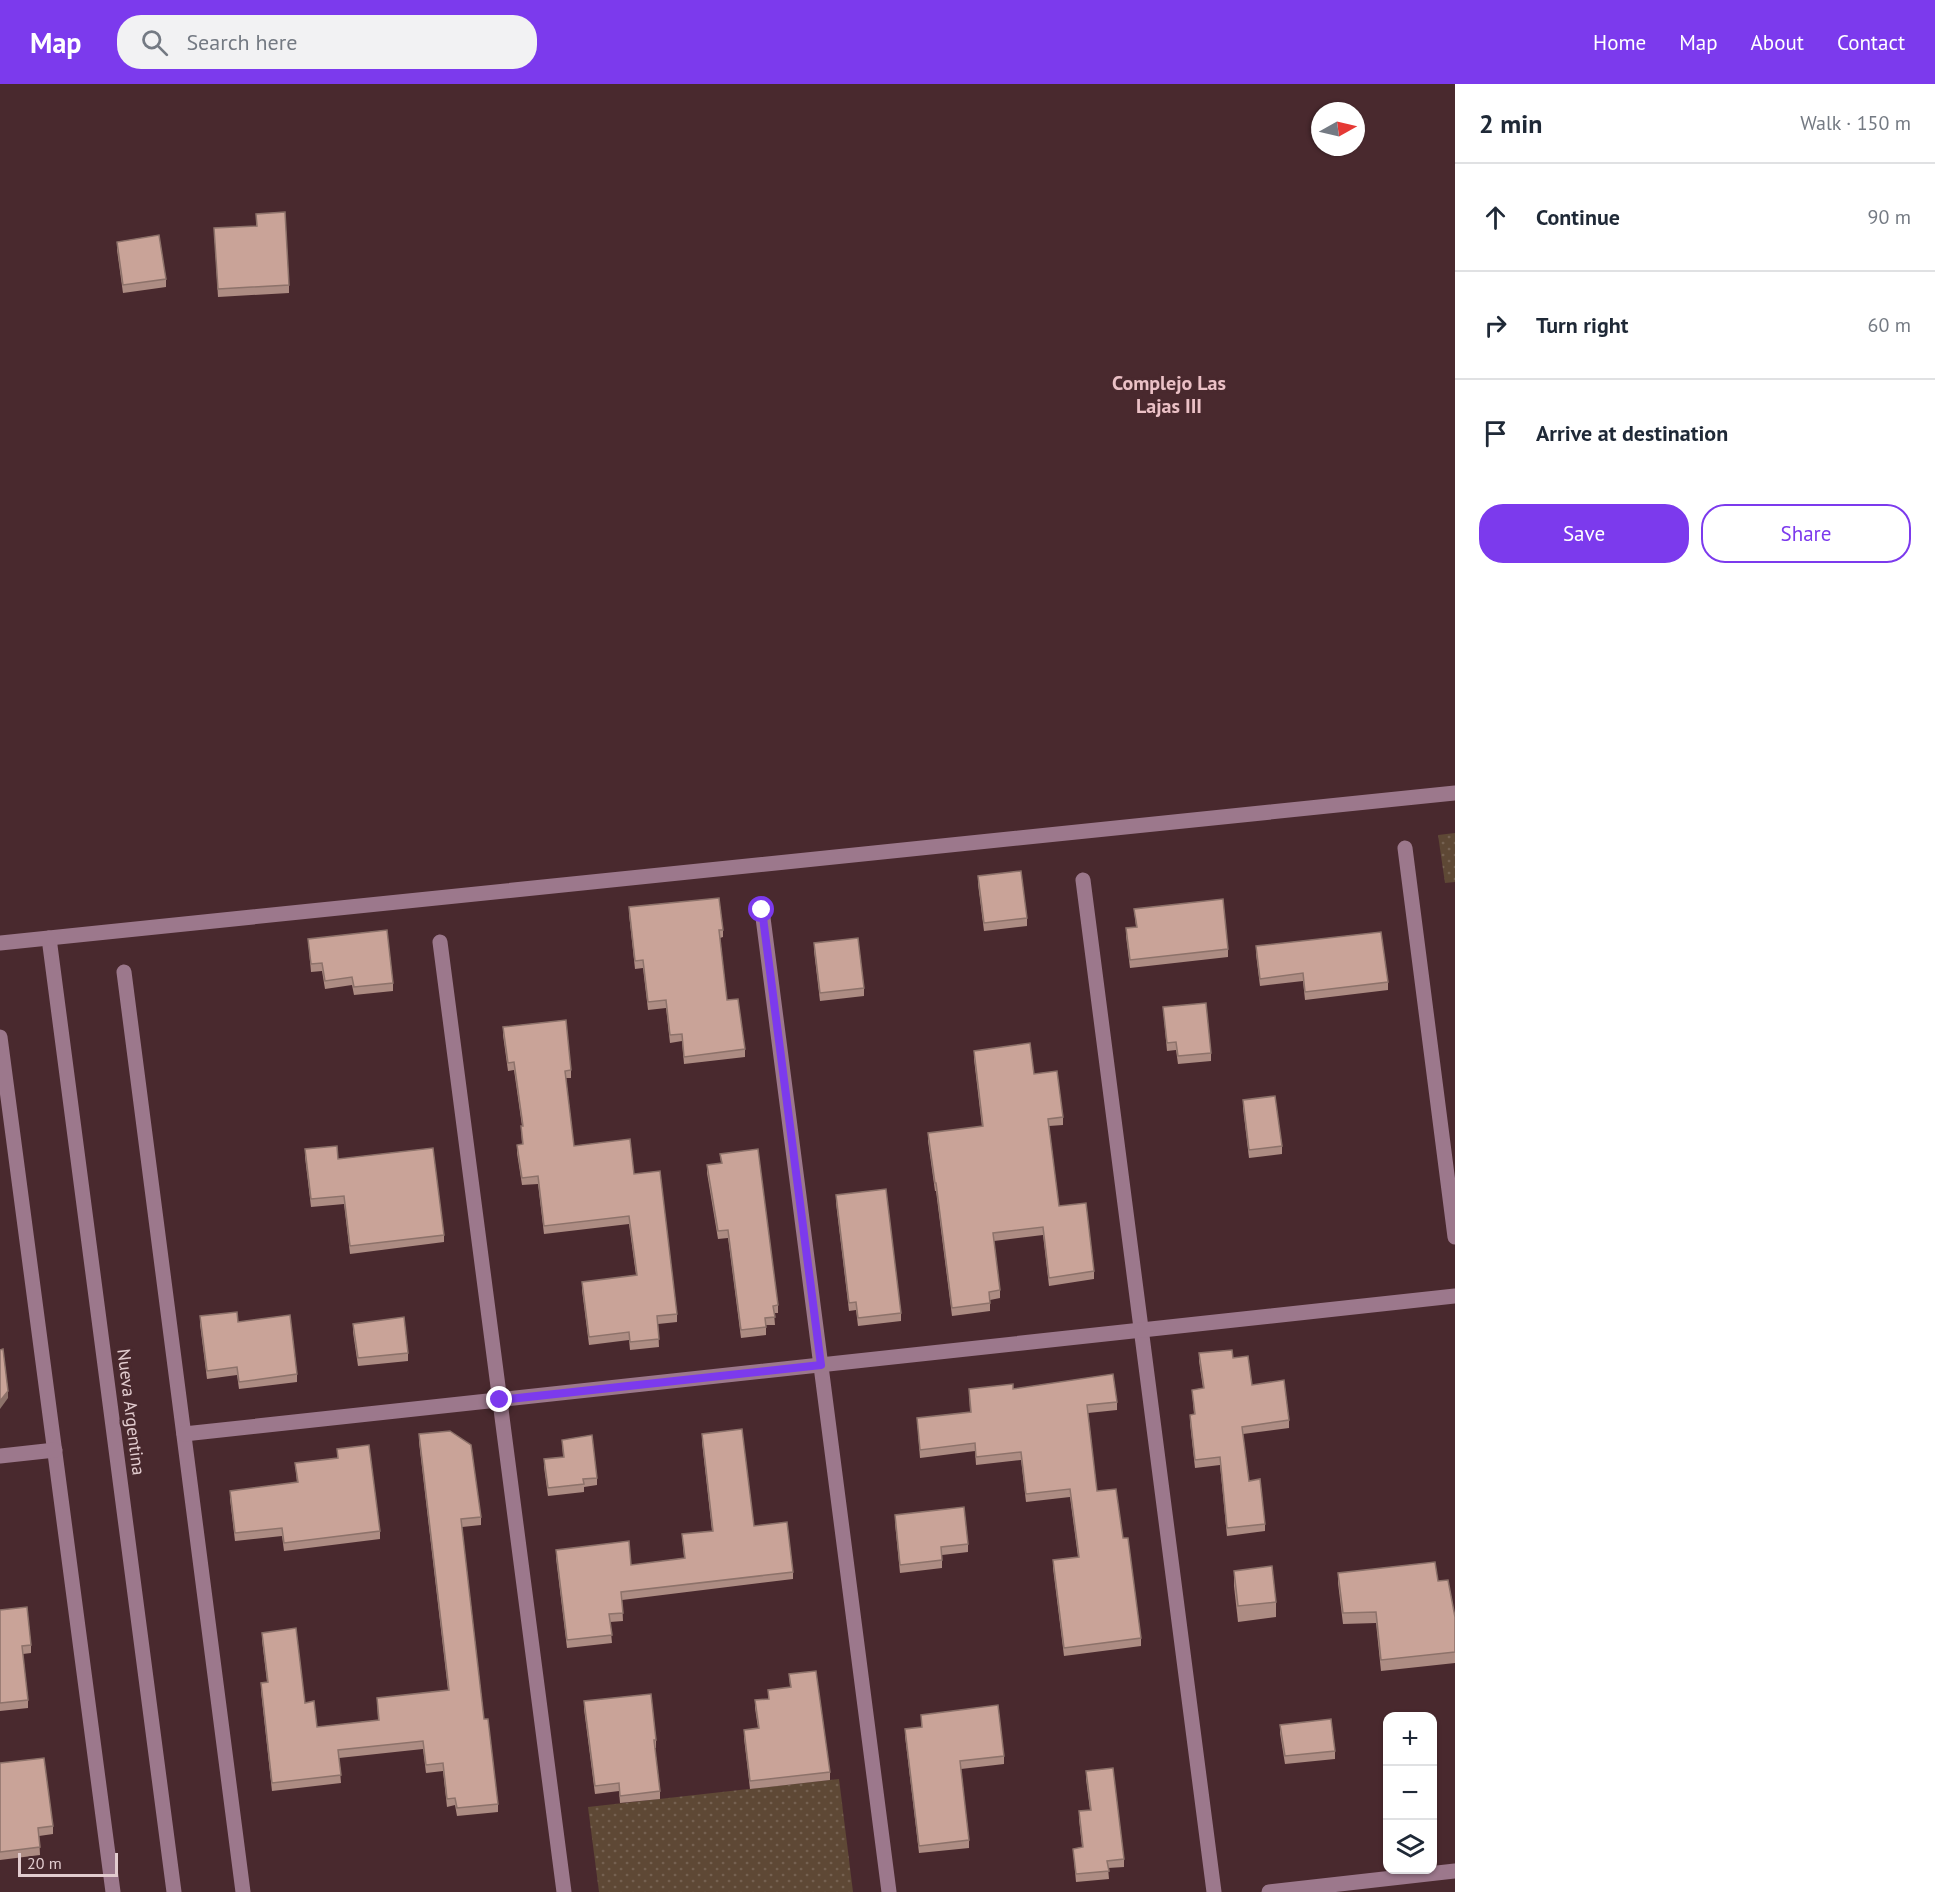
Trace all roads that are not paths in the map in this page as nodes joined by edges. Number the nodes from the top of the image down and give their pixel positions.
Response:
1 (1455, 794) edge
2 (1405, 848) dead end
3 (1083, 880) dead end
4 (762, 910) dead end
5 (49, 938) junction
6 (441, 942) dead end
7 (0, 943) edge
8 (124, 972) dead end
9 (0, 1036) edge
10 (1455, 1237) edge
11 (1455, 1296) edge
12 (1142, 1330) junction
13 (821, 1365) junction
14 (500, 1400) junction
15 (184, 1434) junction
16 (55, 1450) junction
17 (0, 1456) edge
18 (1455, 1871) edge
19 (113, 1892) edge
20 (174, 1892) edge
21 (243, 1892) edge
22 (564, 1892) edge
23 (889, 1892) edge
24 (1214, 1892) edge
25 (1269, 1892) edge

1 - 5 street
2 - 10 street
3 - 12 street
4 - 13 street
5 - 7 street
5 - 20 street, Nueva Argentina
6 - 14 street
8 - 15 street
9 - 16 street
11 - 12 street
12 - 13 street
12 - 24 street
13 - 14 street
13 - 23 street
14 - 15 street
14 - 22 street
15 - 21 street
16 - 17 street
16 - 19 street
18 - 25 street

